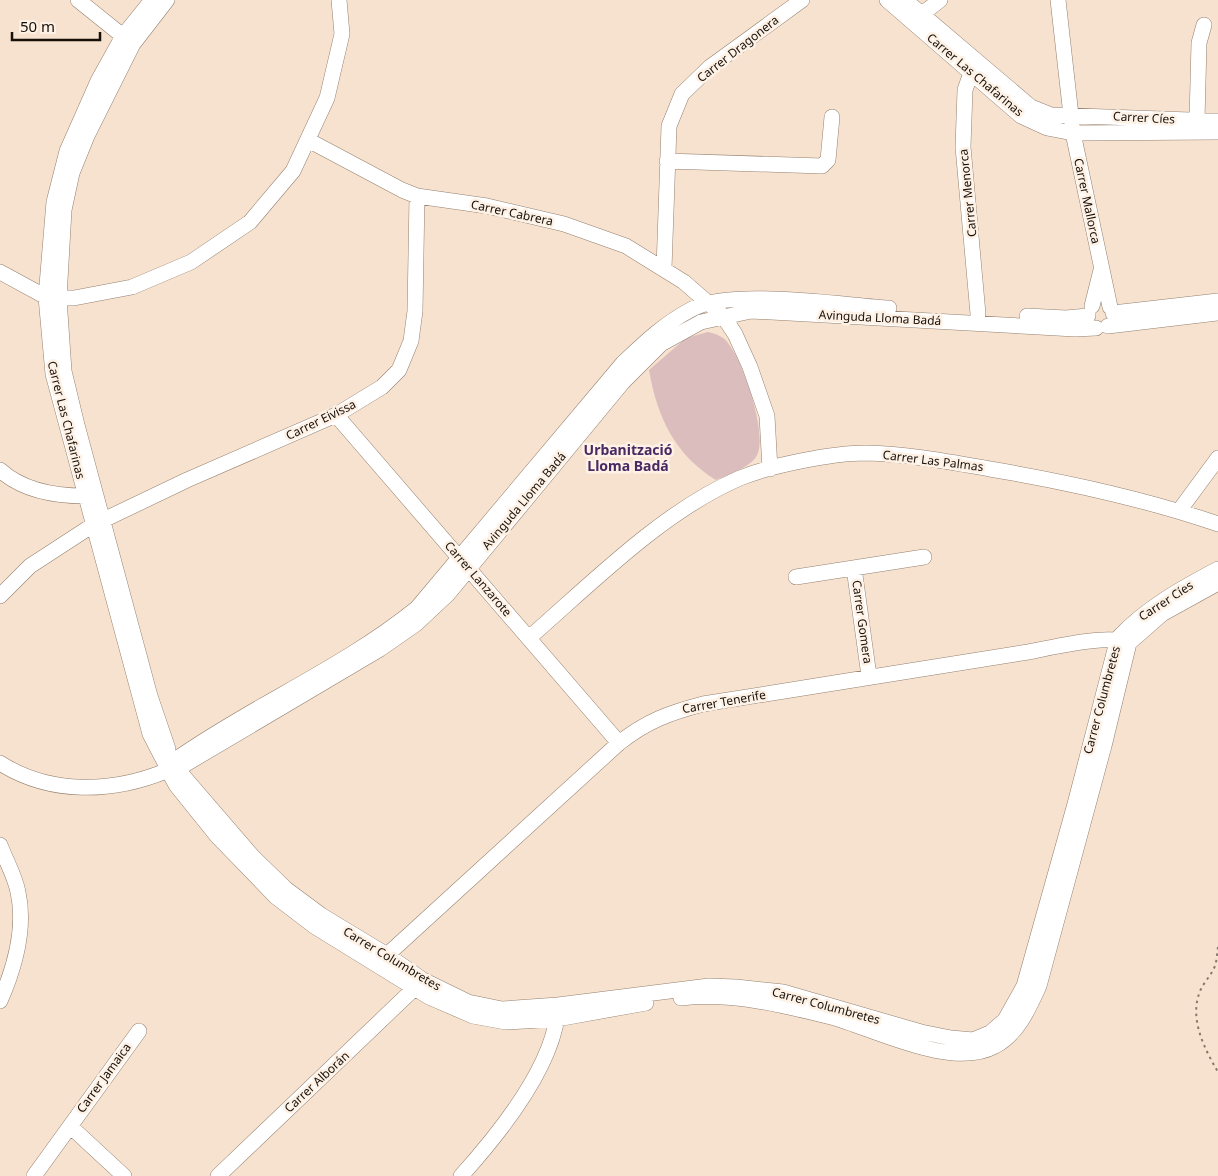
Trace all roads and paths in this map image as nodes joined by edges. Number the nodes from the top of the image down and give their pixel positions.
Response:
1 (78, 0) edge
2 (152, 0) edge
3 (167, 0) edge
4 (340, 0) edge
5 (802, 0) edge
6 (886, 0) edge
7 (905, 0) edge
8 (940, 0) edge
9 (1058, 0) edge
10 (922, 14) junction
11 (1204, 25) dead end
12 (128, 40) junction
13 (971, 73) junction
14 (1070, 115) junction
15 (832, 117) dead end
16 (1197, 120) junction
17 (1218, 121) edge
18 (1218, 132) edge
19 (1073, 133) junction
20 (308, 140) junction
21 (667, 161) junction
22 (417, 196) junction
23 (664, 268) junction
24 (0, 272) edge
25 (53, 298) junction
26 (1218, 301) edge
27 (707, 304) junction
28 (1218, 313) edge
29 (978, 314) junction
30 (723, 316) junction
31 (1101, 316) junction
32 (336, 415) junction
33 (1218, 458) edge
34 (770, 469) junction
35 (0, 470) edge
36 (85, 496) junction
37 (1179, 511) junction
38 (98, 522) junction
39 (1218, 524) edge
40 (924, 557) dead end
41 (463, 564) junction
42 (854, 568) junction
43 (1218, 569) edge
44 (796, 577) dead end
45 (1218, 582) edge
46 (0, 596) edge
47 (530, 637) junction
48 (1123, 641) junction
49 (869, 676) junction
50 (619, 742) junction
51 (0, 763) edge
52 (172, 767) junction
53 (0, 845) edge
54 (1218, 947) edge
55 (387, 955) junction
56 (369, 960) junction
57 (419, 984) junction
58 (0, 1001) edge
59 (558, 1012) junction
60 (139, 1031) dead end
61 (1218, 1072) edge
62 (70, 1126) junction
63 (34, 1176) edge
64 (124, 1176) edge
65 (218, 1176) edge
66 (461, 1176) edge

1 - 12 street
2 - 12 street, Carrer Las Chafarinas
3 - 12 street, Carrer Las Chafarinas
4 - 20 street
5 - 21 street, Carrer Dragonera
6 - 13 street, Carrer Las Chafarinas
7 - 10 street, Carrer Las Chafarinas
8 - 10 street
9 - 14 street, Carrer Mallorca
10 - 14 street, Carrer Las Chafarinas
11 - 16 street
12 - 25 street, Carrer Las Chafarinas
13 - 19 street, Carrer Las Chafarinas
13 - 29 street, Carrer Menorca
14 - 16 street, Carrer Cíes
14 - 19 street, Carrer Mallorca
15 - 21 street
16 - 17 street, Carrer Cíes
18 - 19 street, Carrer Cíes
19 - 31 street, Carrer Mallorca
20 - 22 street, Carrer Cabrera
20 - 25 street
21 - 23 street, Carrer Dragonera
22 - 23 street, Carrer Cabrera
22 - 32 street, Carrer Eivissa
23 - 27 street, Carrer Cabrera
24 - 25 street
25 - 36 street, Carrer Las Chafarinas
25 - 38 street, Carrer Las Chafarinas
26 - 31 street, Avinguda Lloma Badá
27 - 29 street, Avinguda Lloma Badá
27 - 30 street, Carrer Cabrera
27 - 41 street, Avinguda Lloma Badá
28 - 31 street, Avinguda Lloma Badá
29 - 31 street, Avinguda Lloma Badá
30 - 31 street, Avinguda Lloma Badá
30 - 34 street
30 - 41 street, Avinguda Lloma Badá
32 - 38 street, Carrer Eivissa
32 - 41 street, Carrer Lanzarote
33 - 37 street
34 - 37 street, Carrer Las Palmas
34 - 47 street, Carrer Las Palmas
35 - 36 street
36 - 38 street, Carrer Las Chafarinas
37 - 39 street, Carrer Las Palmas
38 - 46 street, Carrer Eivissa
38 - 52 street, Carrer Las Chafarinas
40 - 42 street
41 - 47 street, Carrer Lanzarote
41 - 52 street, Avinguda Lloma Badá
42 - 44 street
42 - 49 street, Carrer Gomera
43 - 48 street, Carrer Cíes
45 - 48 street, Carrer Cíes
47 - 50 street, Carrer Lanzarote
48 - 49 street, Carrer Tenerife
48 - 59 street, Carrer Columbretes
49 - 50 street, Carrer Tenerife
50 - 55 street, Carrer Tenerife
51 - 52 street, Avinguda Lloma Badá
52 - 55 street, Carrer Columbretes
52 - 56 street, Carrer Columbretes
53 - 58 street
54 - 61 path
55 - 56 street
55 - 57 street, Carrer Columbretes
56 - 57 street, Carrer Columbretes
57 - 59 street, Carrer Columbretes
57 - 65 street, Carrer Alborán
59 - 66 street
60 - 62 street, Carrer Jamaica
62 - 63 street, Carrer Jamaica
62 - 64 street, Carrer Jamaica

